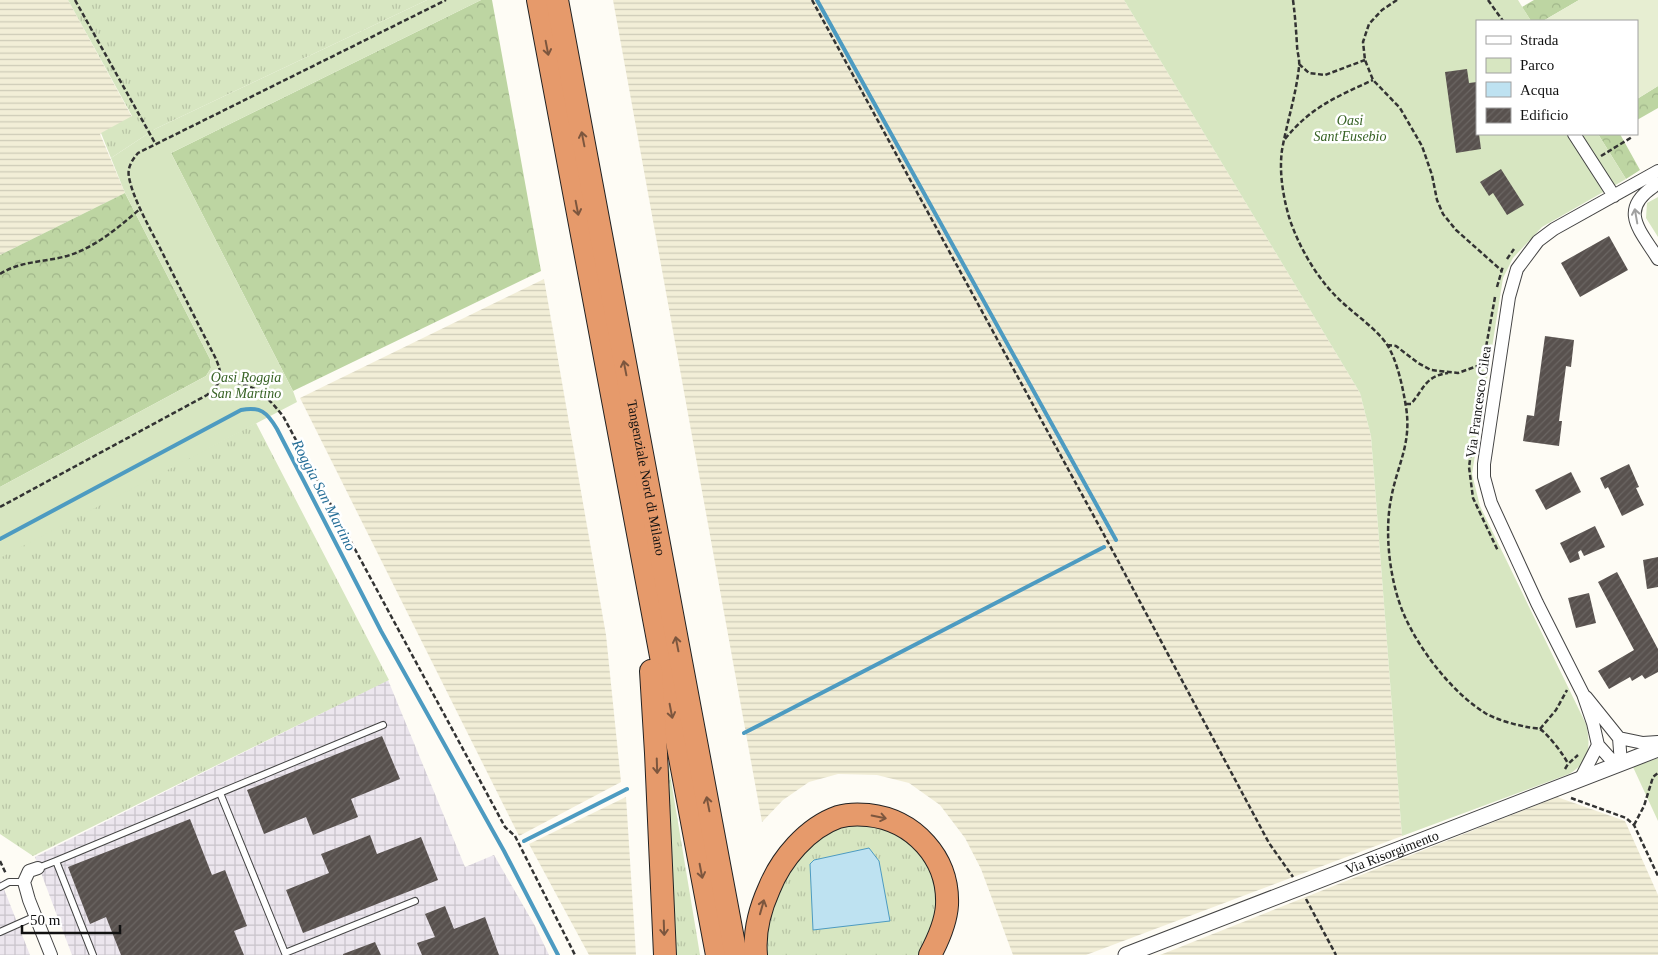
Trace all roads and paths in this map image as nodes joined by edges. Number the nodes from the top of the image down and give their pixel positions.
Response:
1 (75, 0) edge
2 (446, 0) edge
3 (538, 0) edge
4 (557, 0) edge
5 (812, 0) edge
6 (1293, 0) edge
7 (1397, 0) edge
8 (1488, 0) edge
9 (1502, 20) edge
10 (1365, 60) junction
11 (1299, 64) junction
12 (1373, 80) junction
13 (1575, 135) edge
14 (1632, 137) dead end
15 (1284, 140) junction
16 (156, 143) junction
17 (1593, 162) junction
18 (1655, 173) edge
19 (1614, 196) junction
20 (141, 208) junction
21 (1658, 258) edge
22 (1501, 270) dead end
23 (0, 274) edge
24 (601, 337) junction
25 (1387, 345) junction
26 (1483, 364) dead end
27 (1453, 372) junction
28 (221, 380) junction
29 (1406, 404) junction
30 (0, 507) edge
31 (1567, 690) dead end
32 (1583, 694) junction
33 (383, 725) dead end
34 (1540, 729) junction
35 (1619, 738) junction
36 (1658, 742) edge
37 (1598, 745) junction
38 (1658, 749) edge
39 (1568, 764) dead end
40 (1618, 764) junction
41 (1658, 773) edge
42 (1581, 778) junction
43 (1562, 785) junction
44 (220, 793) junction
45 (1634, 825) junction
46 (56, 861) junction
47 (38, 868) joint
48 (1658, 876) edge
49 (24, 882) junction
50 (0, 887) edge
51 (1300, 888) junction
52 (415, 901) dead end
53 (36, 916) junction
54 (0, 932) edge
55 (51, 955) edge
56 (93, 955) edge
57 (575, 955) edge
58 (666, 955) edge
59 (717, 955) edge
60 (736, 955) edge
61 (756, 955) edge
62 (930, 955) edge
63 (1126, 955) edge
64 (1336, 955) edge

1 - 16 path
2 - 16 path
3 -> 24 highway, Tangenziale Nord di Milano
60 -> 4 highway, Tangenziale Nord di Milano
5 - 51 path
6 - 11 path
7 - 10 path
8 - 9 path
10 - 11 path
10 - 12 path
11 - 15 path
12 - 15 path
12 - 22 path
13 - 17 street
14 - 17 path
15 - 25 path
16 - 20 path
17 - 19 street
18 - 19 street, Via Francesco Cilea
21 -> 18 street
19 - 32 street, Via Francesco Cilea
20 - 23 path
20 - 28 path
24 -> 58 highway
24 -> 59 highway, Tangenziale Nord di Milano
25 - 27 path
25 - 29 path
26 - 27 path
27 - 29 path
28 - 30 path
28 - 57 path
29 - 34 path
31 - 34 path
32 - 35 street, Via Francesco Cilea
32 - 37 street, Via Francesco Cilea
33 - 44 lane
34 - 39 path
35 - 36 street
35 - 40 street
37 - 40 street, Via Francesco Cilea
37 - 42 street
38 - 40 street, Via Risorgimento
40 - 42 street, Via Risorgimento
41 - 45 path
42 - 43 street, Via Risorgimento
43 - 45 path
43 - 51 street, Via Risorgimento
44 - 46 lane
44 - 52 lane
45 - 48 path
46 - 47 lane
46 - 56 lane
47 - 49 street
49 - 50 lane
49 - 53 street
51 - 63 street, Via Risorgimento
51 - 64 path
53 - 54 lane
53 - 55 street
61 -> 62 highway

